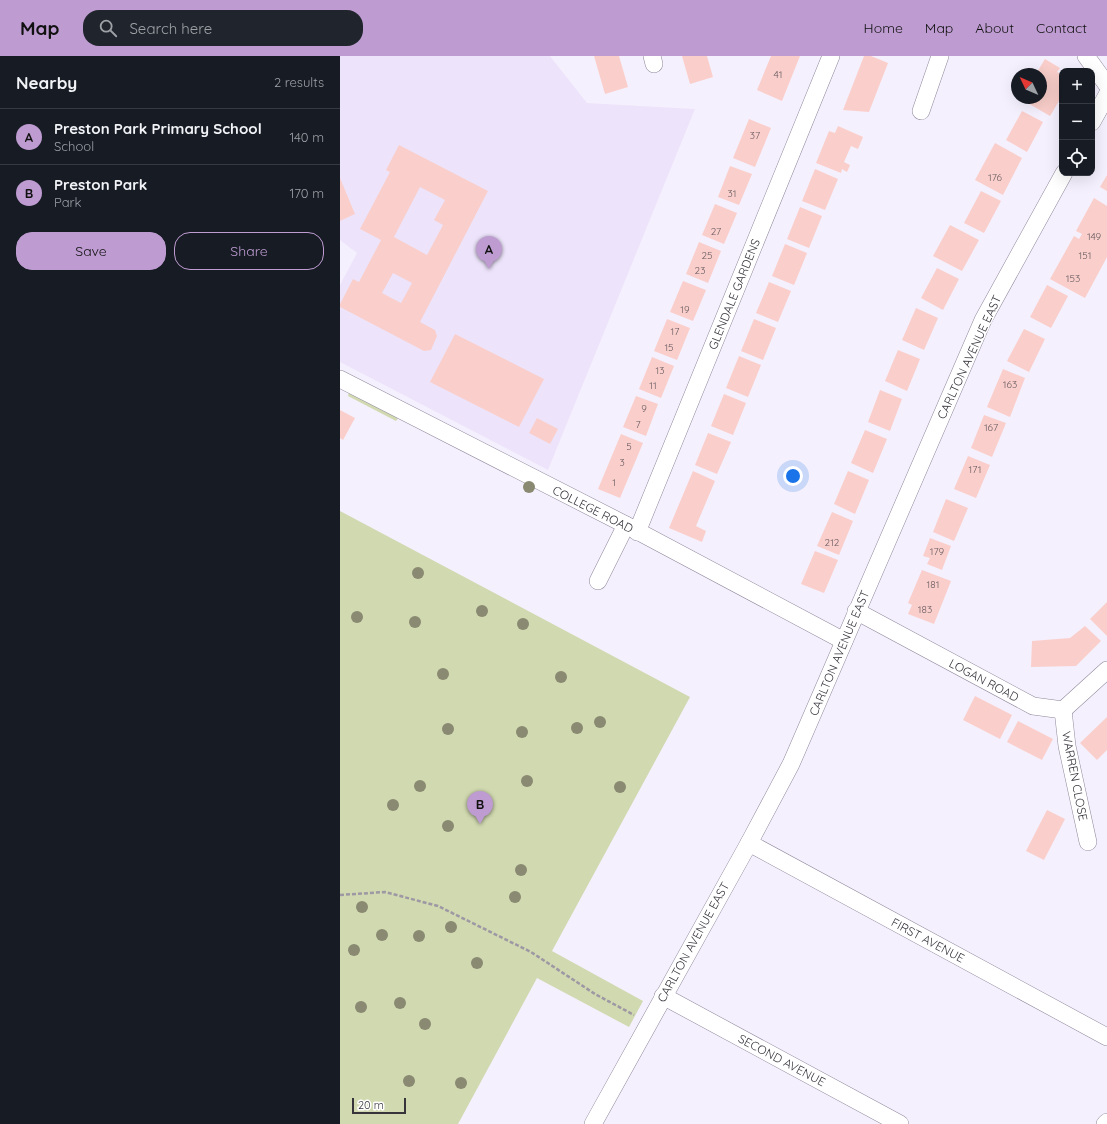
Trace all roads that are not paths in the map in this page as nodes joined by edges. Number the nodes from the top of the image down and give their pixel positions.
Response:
1 (831, 56) edge
2 (940, 56) edge
3 (1086, 56) edge
4 (1107, 85) edge
5 (1107, 95) edge
6 (921, 110) dead end
7 (1095, 117) edge
8 (1062, 176) edge
9 (340, 379) edge
10 (632, 529) junction
11 (598, 581) dead end
12 (856, 611) junction
13 (844, 641) junction
14 (1107, 670) edge
15 (1063, 710) junction
16 (1088, 842) dead end
17 (749, 843) junction
18 (663, 996) junction
19 (1107, 1036) edge
20 (593, 1124) edge
21 (900, 1124) edge

1 - 10 street, GLENDALE GARDENS
2 - 6 street
3 - 4 street
5 - 7 street
8 - 12 street, CARLTON AVENUE EAST
9 - 10 street, COLLEGE ROAD
10 - 11 street, GLENDALE GARDENS
10 - 13 street, COLLEGE ROAD
12 - 13 street, CARLTON AVENUE EAST
12 - 15 street, LOGAN ROAD
13 - 17 street, CARLTON AVENUE EAST
14 - 15 street
15 - 16 street, WARREN CLOSE
17 - 18 street, CARLTON AVENUE EAST
17 - 19 street, FIRST AVENUE
18 - 20 street, CARLTON AVENUE EAST
18 - 21 street, SECOND AVENUE

